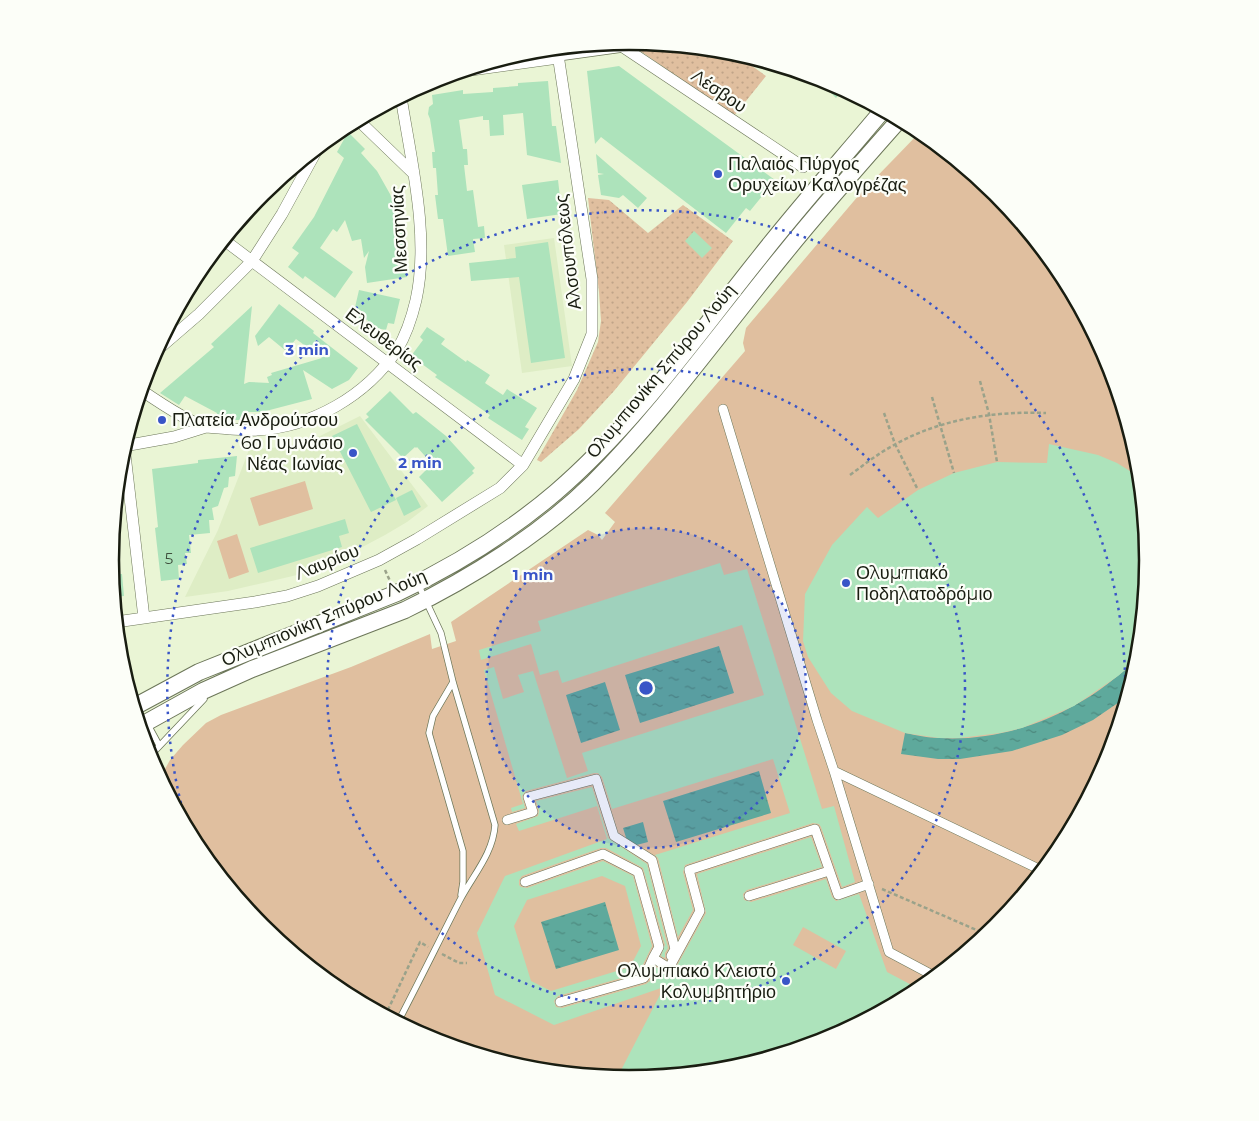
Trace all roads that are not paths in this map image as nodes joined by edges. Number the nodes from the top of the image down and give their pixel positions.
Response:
1 (629, 50) edge
2 (558, 55) edge
3 (402, 104) edge
4 (879, 115) edge
5 (363, 125) edge
6 (895, 125) edge
7 (310, 163) edge
8 (803, 167) dead end
9 (413, 173) junction
10 (229, 244) edge
11 (252, 261) junction
12 (170, 339) edge
13 (387, 363) junction
14 (147, 394) edge
15 (723, 409) dead end
16 (206, 427) junction
17 (133, 444) edge
18 (523, 465) junction
19 (127, 472) edge
20 (418, 583) junction
21 (427, 600) junction
22 (144, 618) junction
23 (122, 621) edge
24 (226, 681) junction
25 (452, 682) junction
26 (139, 704) edge
27 (145, 723) edge
28 (148, 731) edge
29 (159, 745) junction
30 (156, 750) edge
31 (834, 771) junction
32 (506, 820) dead end
33 (1037, 868) edge
34 (829, 871) junction
35 (525, 882) dead end
36 (869, 884) junction
37 (749, 896) dead end
38 (460, 900) junction
39 (653, 958) junction
40 (666, 966) junction
41 (929, 973) edge
42 (560, 1002) dead end
43 (401, 1016) edge

1 - 8 street, Λέσβου
2 - 18 street, Αλσουπόλεως
3 - 9 street, Μεσσηνίας
4 - 20 main road, Ολυμπιονίκη Σπύρου Λούη
5 - 9 street
6 - 21 main road, Ολυμπιονίκη Σπύρου Λούη
7 - 11 street
9 - 13 street, Μεσσηνίας
10 - 11 street, Ελευθερίας
11 - 12 street
11 - 13 street, Ελευθερίας
13 - 16 street, Μεσσηνίας
13 - 18 street, Ελευθερίας
14 - 16 street, Μεσσηνίας
15 - 31 street
16 - 17 street, Μεσσηνίας
18 - 22 street, Λαυρίου
19 - 22 street
20 - 21 lane
20 - 26 main road, Ολυμπιονίκη Σπύρου Λούη
21 - 24 main road, Ολυμπιονίκη Σπύρου Λούη
21 - 25 lane
22 - 23 street, Λαυρίου
24 - 27 main road, Ολυμπιονίκη Σπύρου Λούη
24 - 29 lane
25 - 38 lane
25 - 38 lane
28 - 29 lane
29 - 30 lane
31 - 33 street
31 - 36 street
32 - 40 street
34 - 36 street
34 - 37 street
34 - 40 street
35 - 39 street
36 - 41 street
38 - 43 lane
39 - 40 street
39 - 42 street

